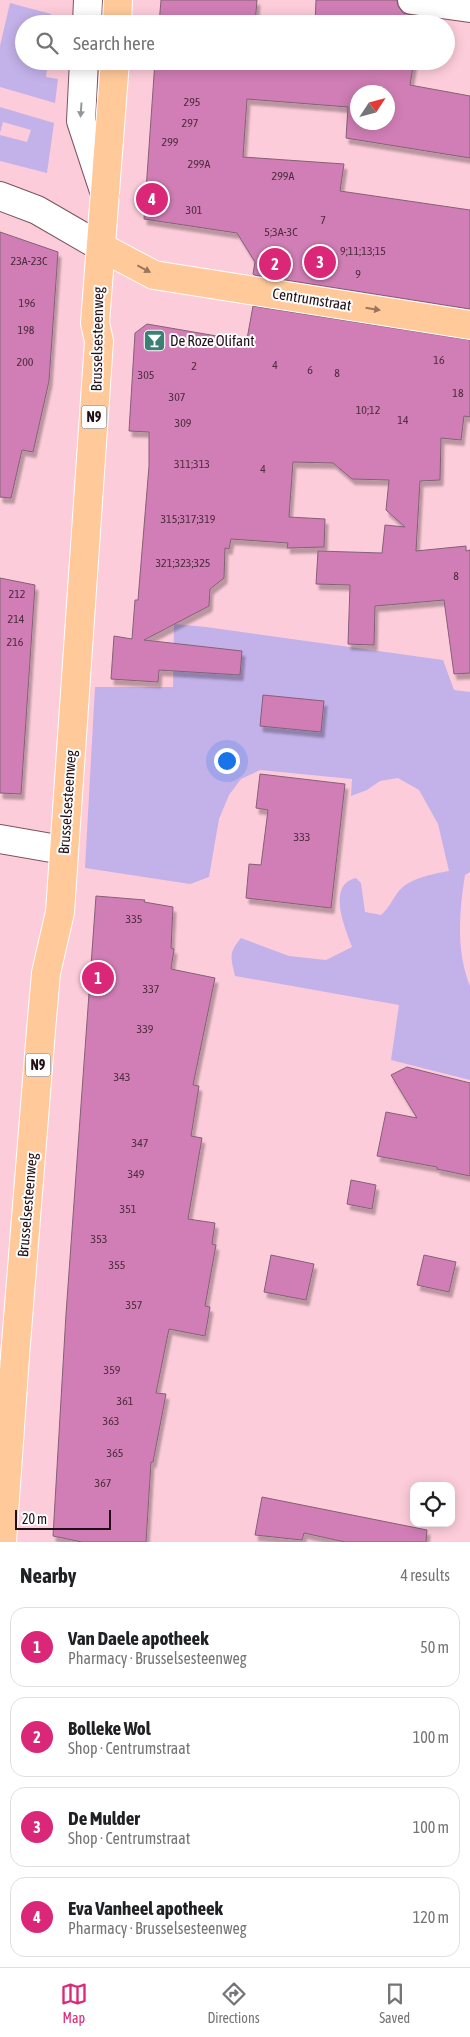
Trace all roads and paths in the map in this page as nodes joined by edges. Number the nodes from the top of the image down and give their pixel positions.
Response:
1 (88, 0) edge
2 (118, 0) edge
3 (412, 0) edge
4 (470, 8) edge
5 (87, 15) edge
6 (117, 15) edge
7 (84, 70) edge
8 (114, 70) edge
9 (104, 194) junction
10 (0, 196) edge
11 (101, 247) junction
12 (470, 326) edge
13 (0, 839) edge
14 (63, 850) junction
15 (2, 1542) edge

1 - 5 street
2 - 6 main road
3 - 4 street
7 -> 9 street
8 - 9 main road, Brusselsesteenweg / N9
9 - 11 main road, Brusselsesteenweg / N9
10 - 11 street
11 -> 12 main road, Centrumstraat
11 - 14 main road, Brusselsesteenweg / N9
13 - 14 street
14 - 15 main road, Brusselsesteenweg / N9

